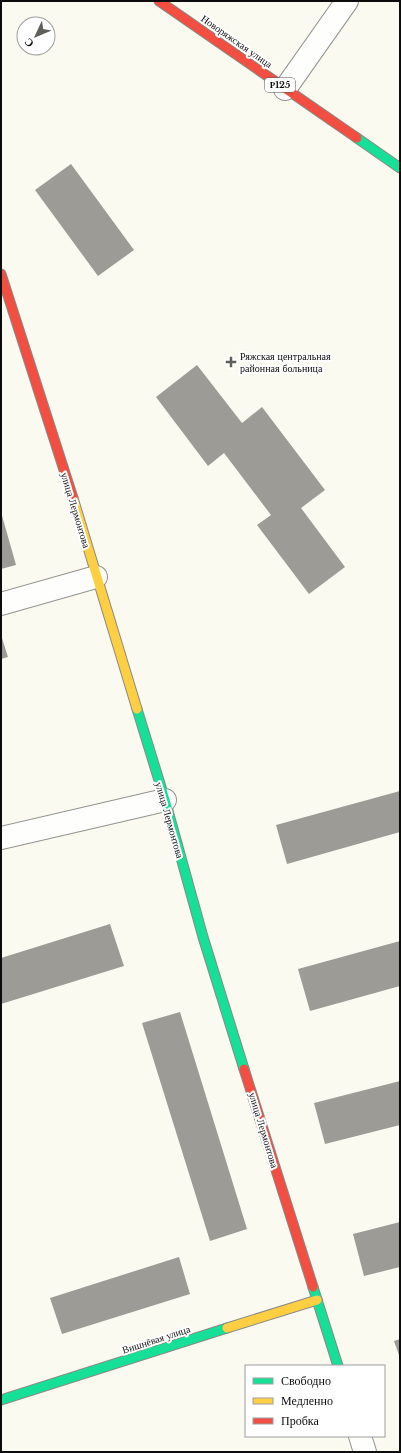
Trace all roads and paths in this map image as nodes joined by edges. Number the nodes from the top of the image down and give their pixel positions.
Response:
1 (159, 1) edge
2 (347, 1) edge
3 (285, 89) junction
4 (400, 168) edge
5 (1, 274) edge
6 (96, 577) junction
7 (1, 604) edge
8 (164, 800) junction
9 (1, 838) edge
10 (317, 1300) junction
11 (338, 1365) edge
12 (1, 1400) edge
13 (360, 1437) edge
14 (365, 1452) edge

1 - 3 street, Новоряжская улица / Р125
2 - 3 street
3 - 4 street, Новоряжская улица / Р125
5 - 6 street, улица Лермонтова
6 - 7 street
6 - 8 street, улица Лермонтова
8 - 9 street
8 - 10 street, улица Лермонтова
10 - 11 street, улица Лермонтова
10 - 12 street, Вишнёвая улица
13 - 14 street

